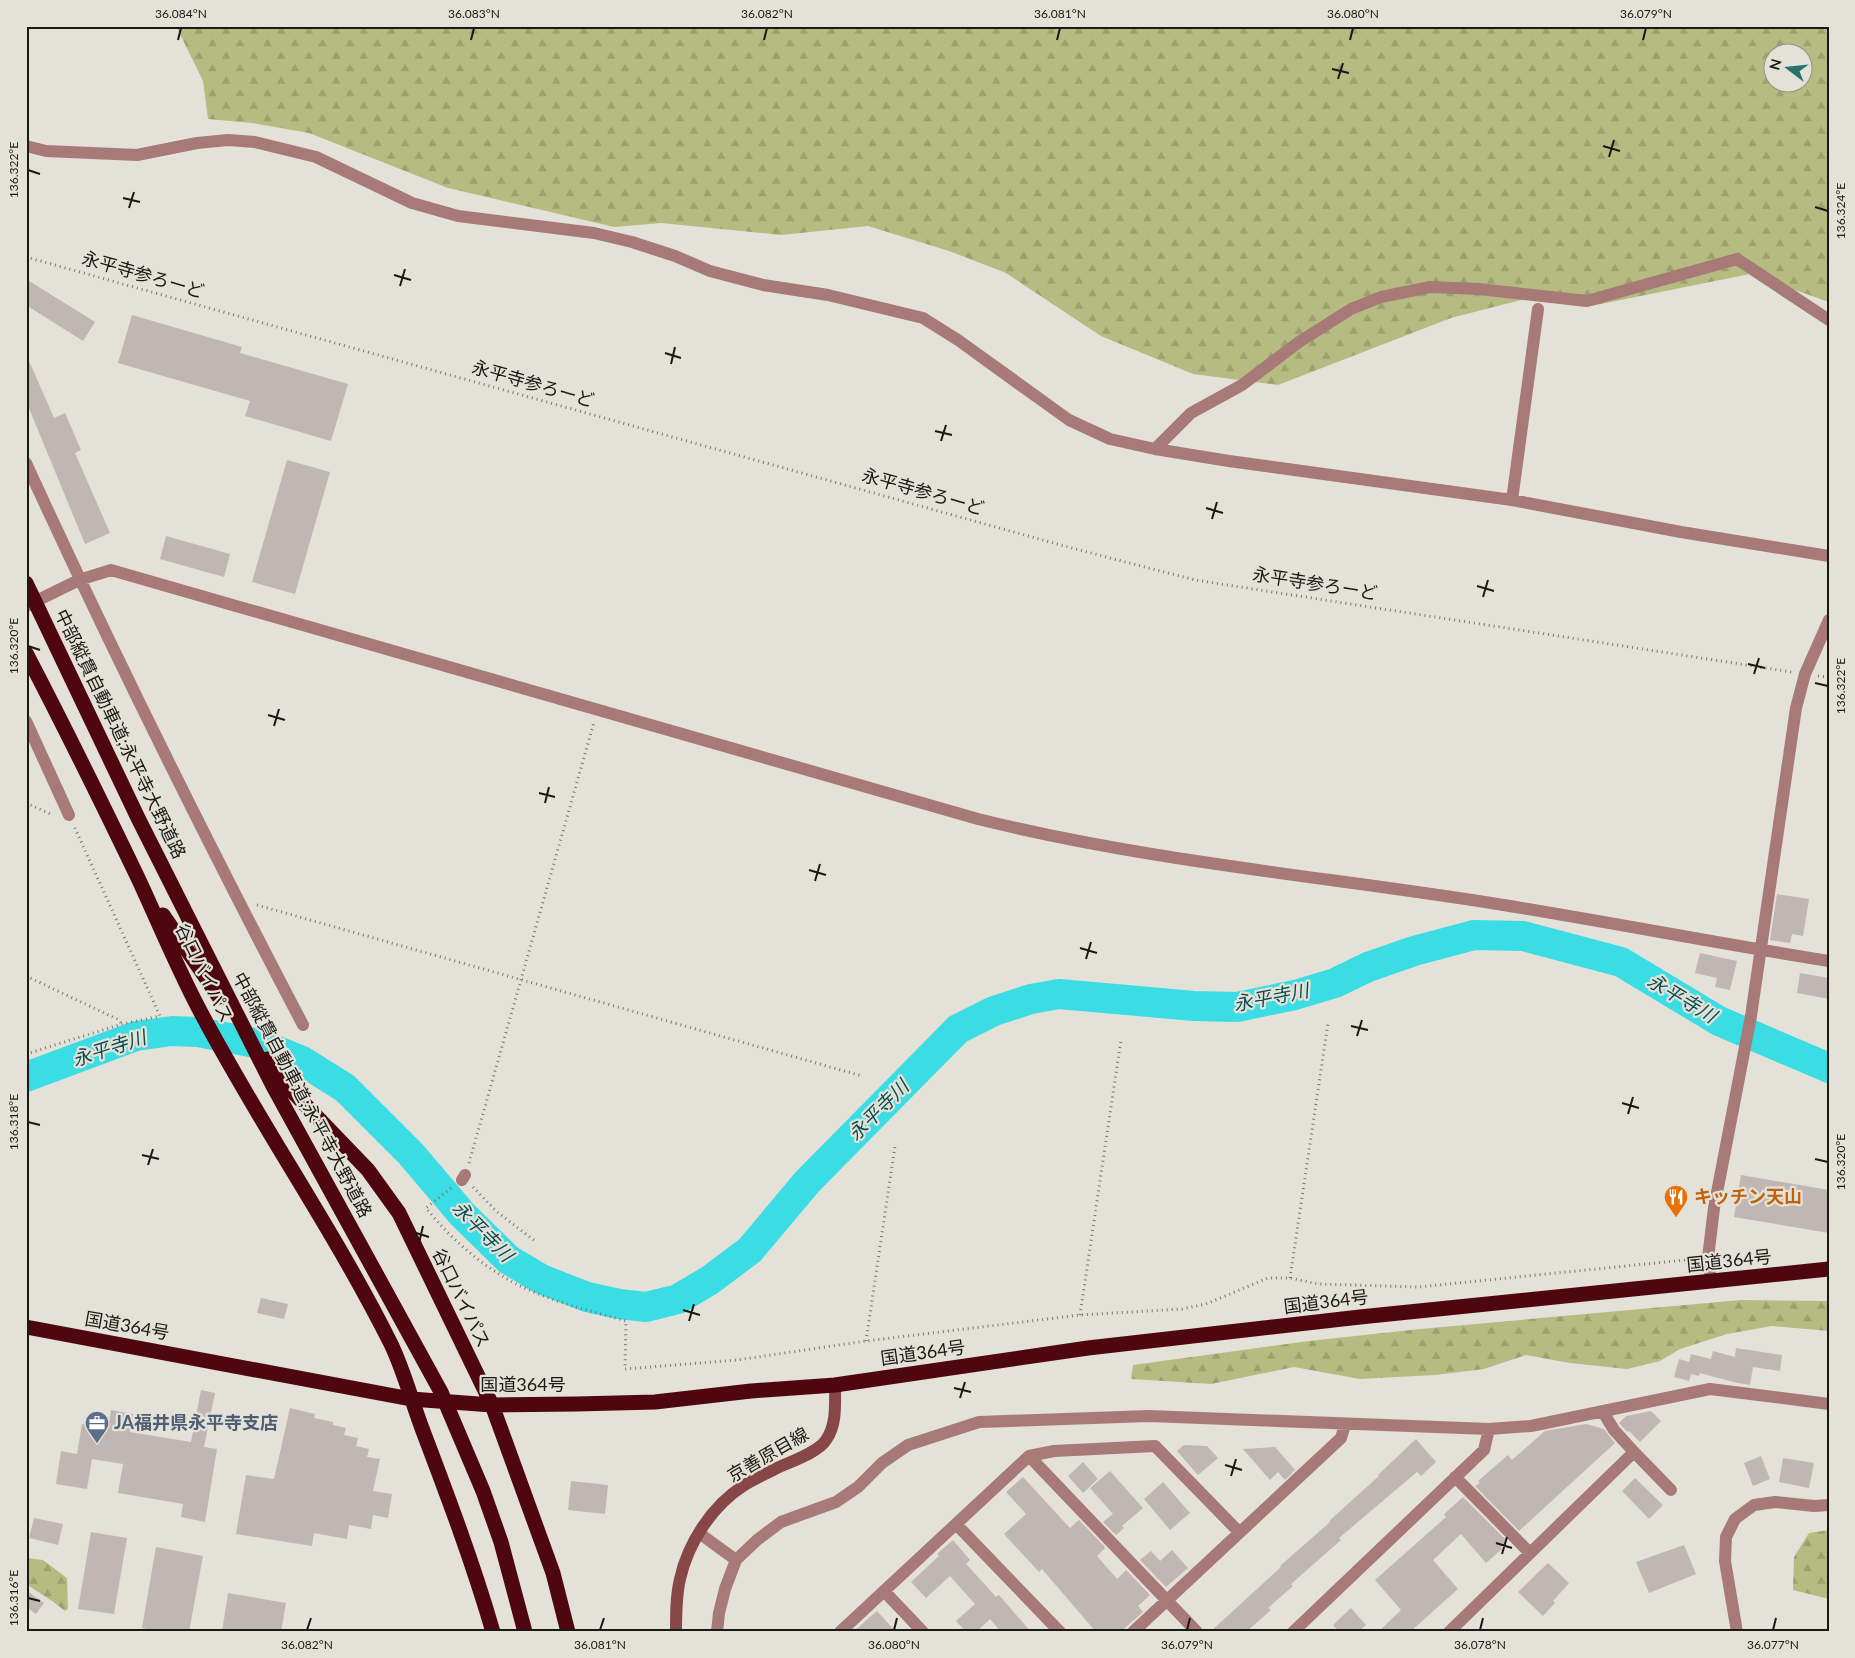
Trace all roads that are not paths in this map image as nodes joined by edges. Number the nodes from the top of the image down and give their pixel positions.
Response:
1 (26, 146) edge
2 (1538, 309) dead end
3 (1829, 320) edge
4 (1155, 449) junction
5 (26, 463) edge
6 (1512, 500) junction
7 (1829, 556) edge
8 (80, 580) junction
9 (26, 583) edge
10 (26, 606) edge
11 (1829, 620) edge
12 (26, 653) edge
13 (26, 721) edge
14 (69, 815) road end
15 (137, 877) junction
16 (1760, 950) junction
17 (1829, 961) edge
18 (303, 1025) dead end
19 (1829, 1270) edge
20 (1711, 1281) junction
21 (26, 1327) edge
22 (835, 1385) junction
23 (412, 1399) junction
24 (1829, 1404) edge
25 (492, 1405) junction
26 (1603, 1412) junction
27 (1345, 1425) junction
28 (1489, 1429) junction
29 (1634, 1452) junction
30 (1029, 1456) junction
31 (1455, 1477) junction
32 (1671, 1490) dead end
33 (1829, 1505) edge
34 (956, 1524) junction
35 (1239, 1532) junction
36 (698, 1533) junction
37 (1530, 1553) junction
38 (736, 1560) junction
39 (884, 1591) junction
40 (1167, 1600) junction
41 (493, 1632) edge
42 (525, 1632) edge
43 (568, 1632) edge
44 (676, 1632) edge
45 (717, 1632) edge
46 (840, 1632) edge
47 (923, 1632) edge
48 (1060, 1632) edge
49 (1133, 1632) edge
50 (1198, 1632) edge
51 (1293, 1632) edge
52 (1449, 1632) edge
53 (1737, 1632) edge

1 - 4 street
2 - 6 street
3 - 4 street
4 - 6 street
5 - 8 street
6 - 7 street
8 - 10 street
8 - 16 street
8 - 18 street
9 - 42 highway, 中部縦貫自動車道;永平寺大野道路
11 - 16 street
12 - 15 highway, 谷口バイパス
13 - 14 street
15 - 23 highway, 谷口バイパス
15 - 25 highway, 谷口バイパス
16 - 17 street
16 - 20 street
19 - 20 highway, 国道364号
20 - 22 highway, 国道364号
21 - 23 highway, 国道364号
22 - 25 highway, 国道364号
22 - 36 main road, 京善原目線
23 - 25 highway, 国道364号
23 - 41 highway, 谷口バイパス
24 - 26 street
25 - 43 highway, 谷口バイパス
26 - 28 street
26 - 29 street
27 - 28 street
27 - 35 street
27 - 38 street
28 - 31 street
29 - 32 street
29 - 37 street
30 - 34 street
30 - 35 street
30 - 40 street
31 - 37 street
31 - 51 street
33 - 53 street
34 - 39 street
34 - 48 street
35 - 40 street
36 - 38 street
36 - 44 main road, 京善原目線
37 - 52 street
38 - 45 street
39 - 46 street
39 - 47 street
40 - 49 street
40 - 50 street

